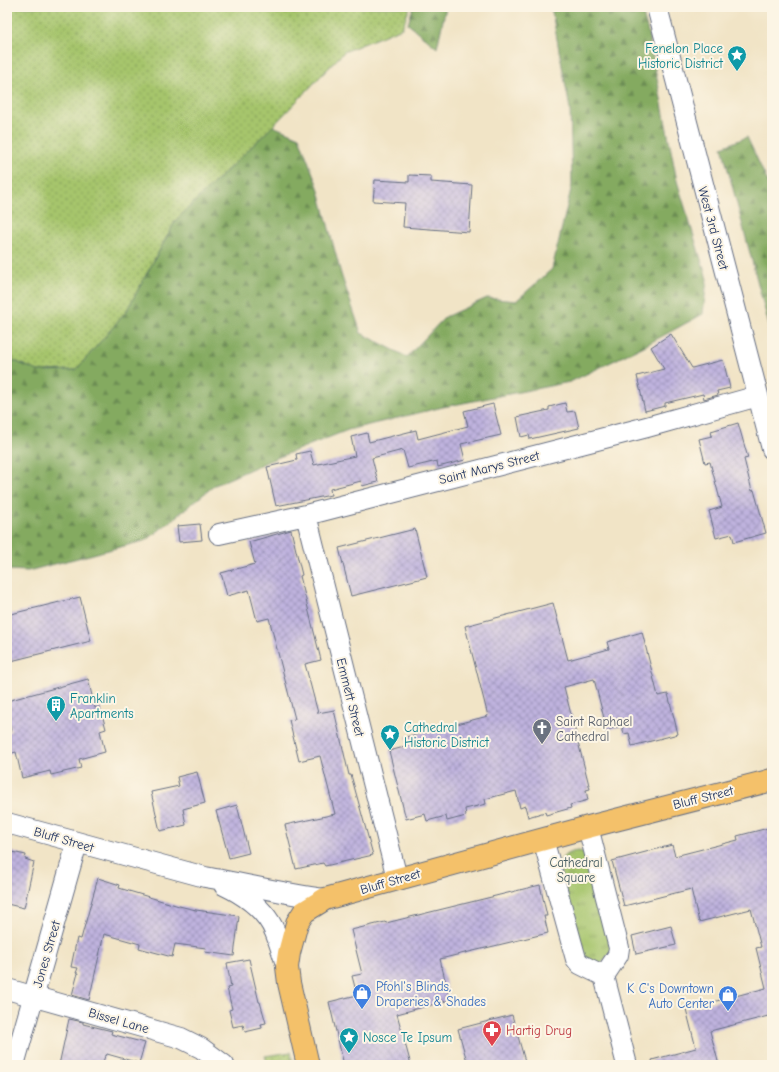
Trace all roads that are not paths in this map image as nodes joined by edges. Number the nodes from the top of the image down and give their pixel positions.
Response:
1 (657, 7) edge
2 (758, 396) junction
3 (772, 449) edge
4 (306, 515) junction
5 (220, 534) dead end
6 (772, 780) edge
7 (7, 823) edge
8 (588, 827) junction
9 (543, 839) junction
10 (77, 843) junction
11 (205, 877) junction
12 (397, 878) junction
13 (325, 899) junction
14 (287, 968) junction
15 (604, 976) junction
16 (7, 989) edge
17 (34, 996) junction
18 (14, 1065) edge
19 (224, 1065) edge
20 (308, 1065) edge
21 (627, 1065) edge

1 - 2 street, West 3rd Street
2 - 3 street, West 3rd Street
2 - 4 street, Saint Marys Street
4 - 5 street, Saint Marys Street
4 - 12 street, Emmett Street
6 - 8 main road, Bluff Street
7 - 10 street, Bluff Street
8 - 9 main road, Bluff Street
8 - 15 street
9 - 12 main road, Bluff Street
9 - 15 street
10 - 11 street, Bluff Street
10 - 17 street, Jones Street
11 - 13 street, Bluff Street
11 - 14 street
12 - 13 main road, Bluff Street
13 - 14 main road
14 - 20 main road
15 - 21 street
16 - 17 street, Bissel Lane
17 - 18 street, Jones Street
17 - 19 street, Bissel Lane

